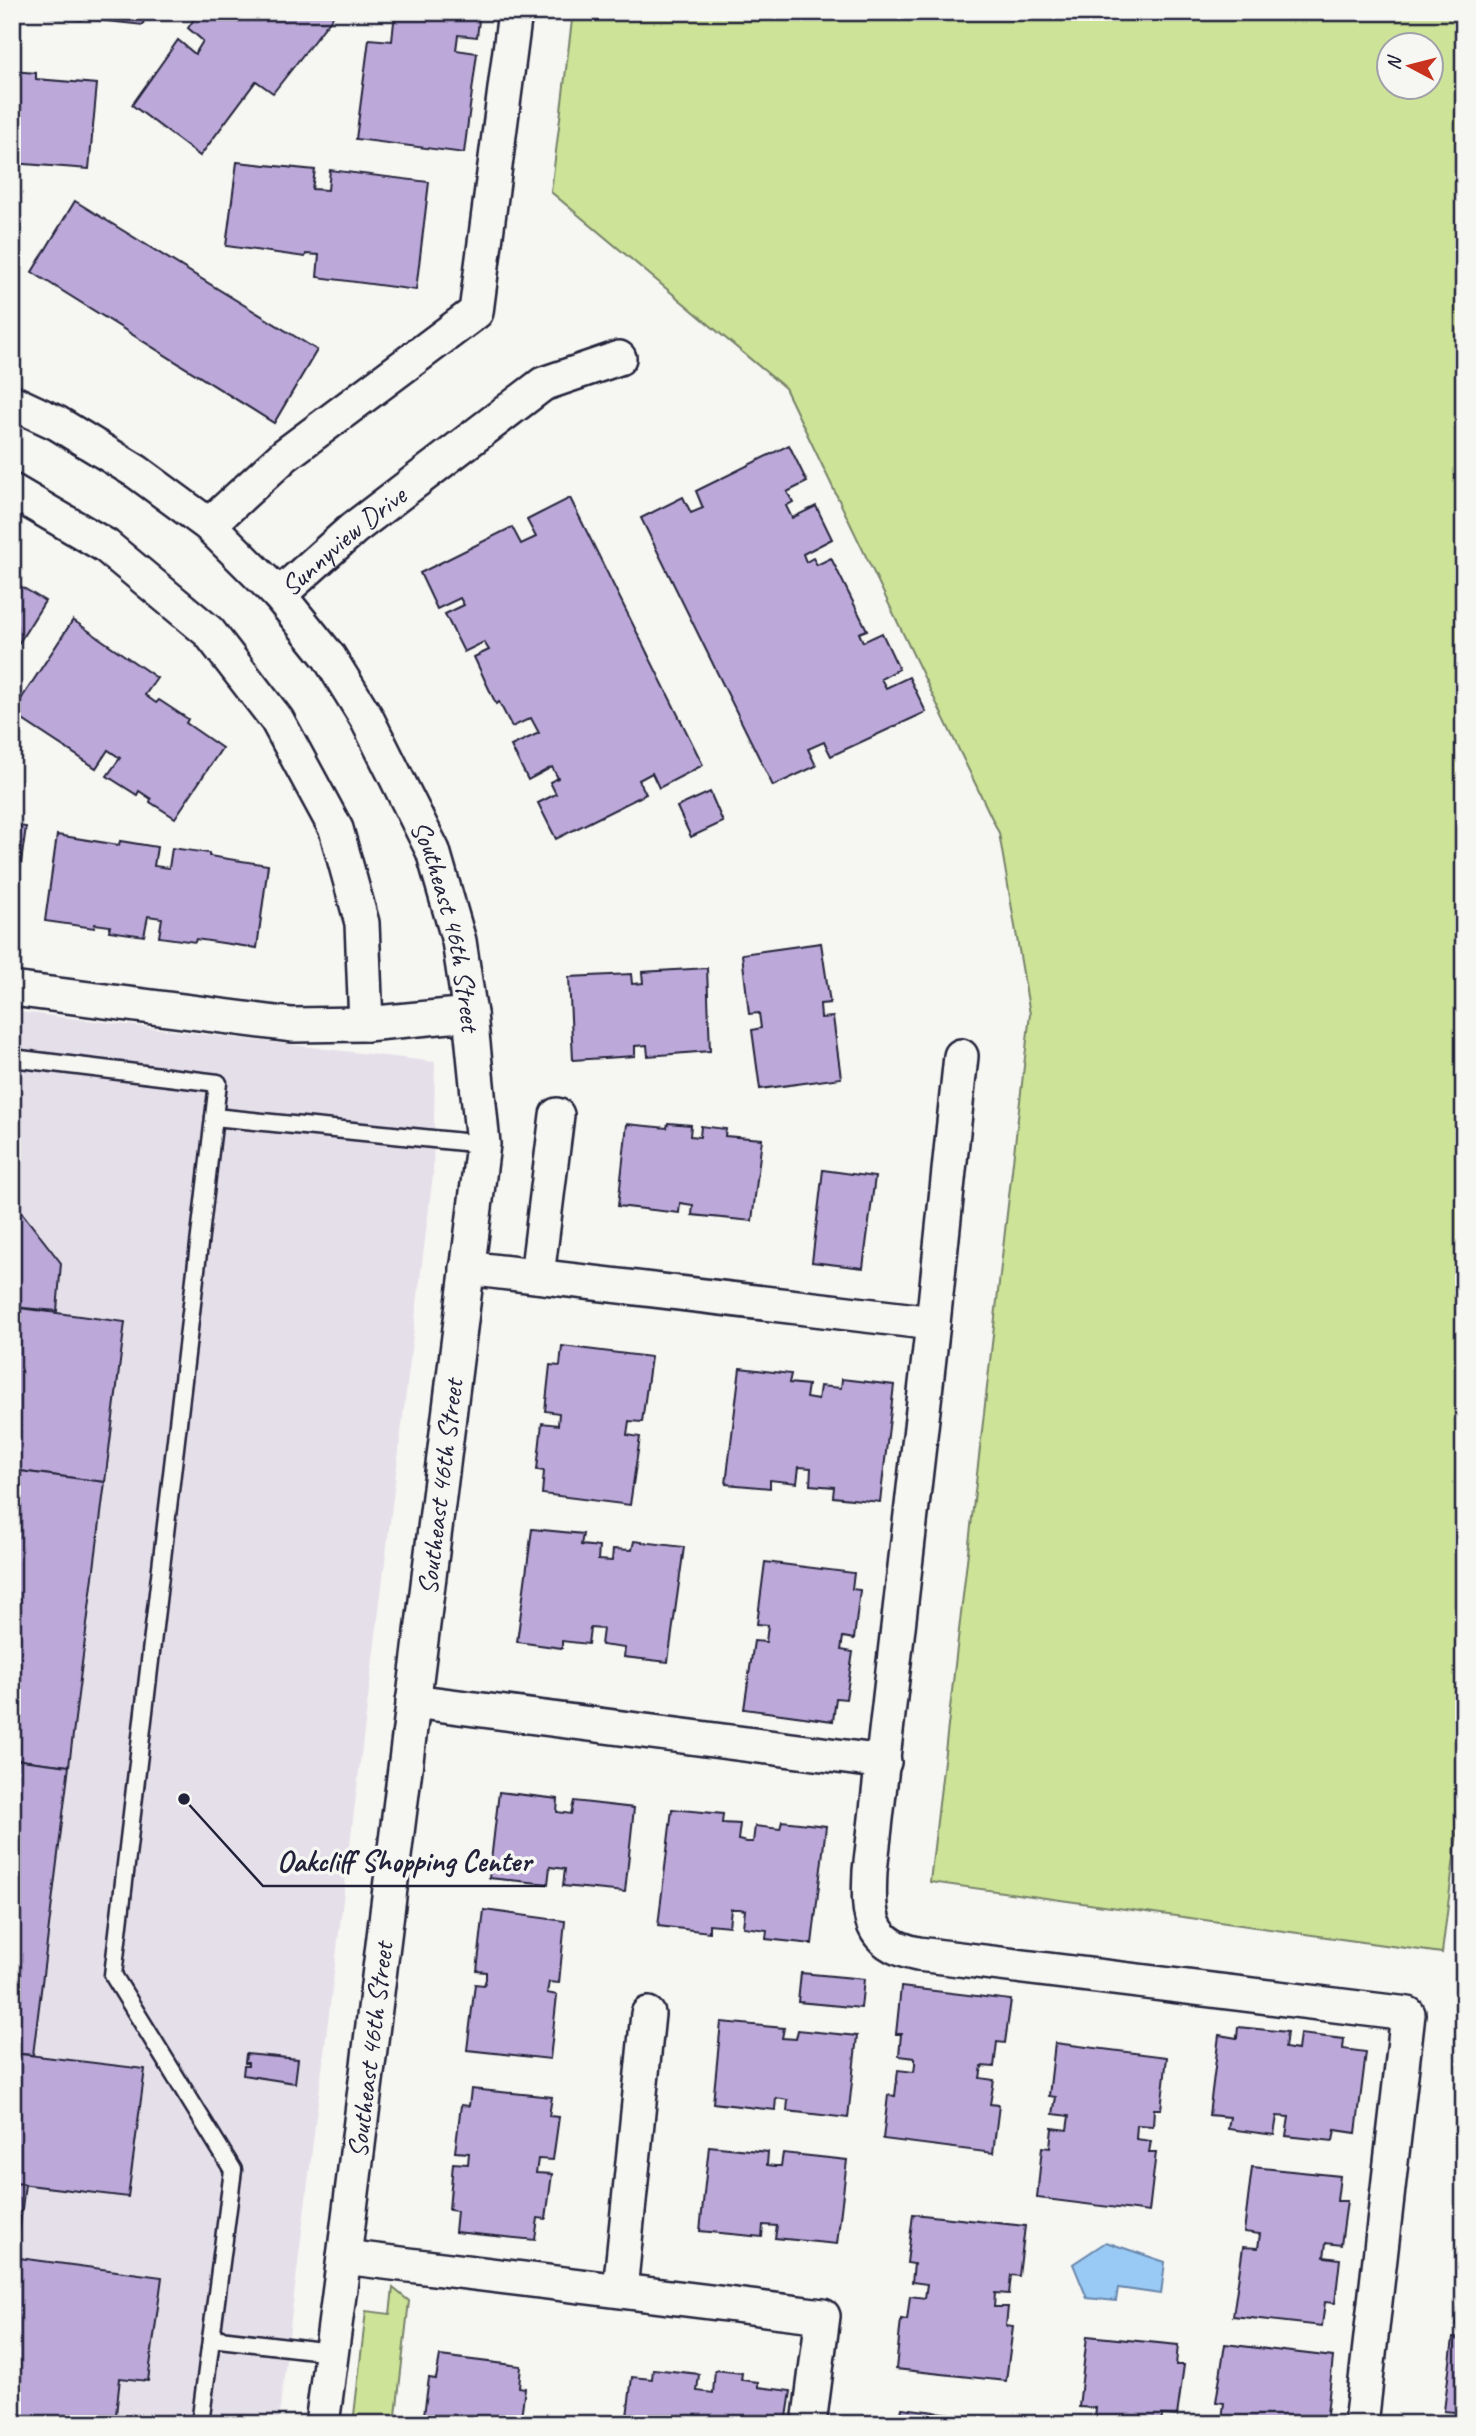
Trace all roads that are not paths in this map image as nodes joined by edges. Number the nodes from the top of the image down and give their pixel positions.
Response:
1 (514, 12) edge
2 (619, 358) dead end
3 (12, 402) edge
4 (12, 491) edge
5 (209, 525) junction
6 (279, 595) junction
7 (12, 989) edge
8 (470, 1014) junction
9 (366, 1024) junction
10 (961, 1056) dead end
11 (12, 1058) edge
12 (557, 1115) dead end
13 (214, 1117) junction
14 (483, 1144) junction
15 (467, 1268) junction
16 (537, 1276) junction
17 (933, 1323) junction
18 (414, 1701) junction
19 (884, 1762) junction
20 (648, 2014) dead end
21 (344, 2257) junction
22 (620, 2290) junction
23 (211, 2338) junction
24 (331, 2352) junction
25 (200, 2424) edge
26 (322, 2424) edge
27 (809, 2424) edge
28 (1361, 2424) edge

1 - 5 street
2 - 6 street, Sunnyview Drive
3 - 5 street, Sunnyview Drive
4 - 9 street
5 - 6 street, Sunnyview Drive
6 - 8 street, Southeast 46th Street
7 - 9 street
8 - 9 street
8 - 14 street, Southeast 46th Street
10 - 17 street
11 - 13 lane
12 - 16 street
13 - 14 lane
13 - 23 lane
14 - 15 street, Southeast 46th Street
15 - 16 street
15 - 18 street, Southeast 46th Street
16 - 17 street
17 - 19 street
18 - 19 street
18 - 21 street, Southeast 46th Street
19 - 28 street
20 - 22 street
21 - 22 street
21 - 24 street, Southeast 46th Street
22 - 27 street
23 - 24 lane
23 - 25 lane
24 - 26 street, Southeast 46th Street

